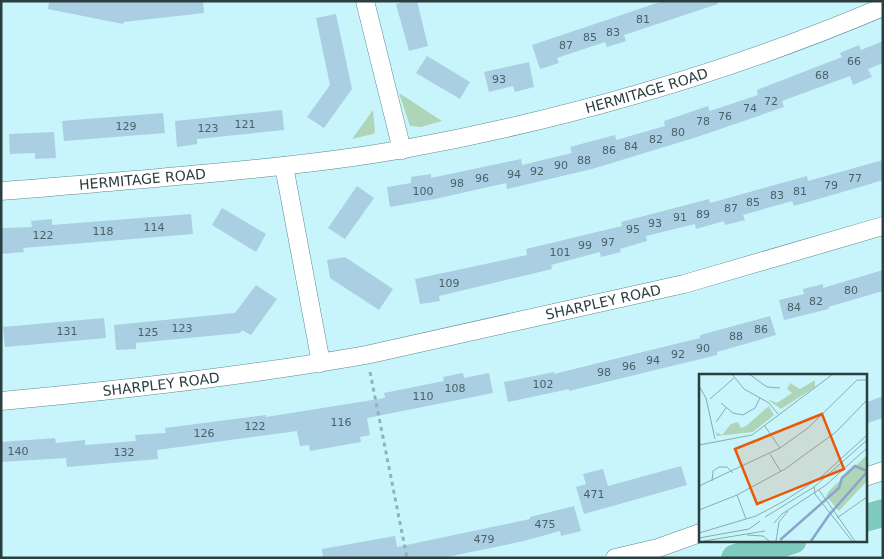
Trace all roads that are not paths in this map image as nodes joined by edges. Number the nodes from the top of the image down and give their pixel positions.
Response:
1 (365, 1) edge
2 (883, 7) edge
3 (402, 150) junction
4 (284, 166) junction
5 (1, 191) edge
6 (883, 226) edge
7 (321, 362) junction
8 (1, 401) edge
9 (883, 471) edge
10 (866, 477) edge
11 (883, 513) edge
12 (866, 518) edge
13 (699, 533) edge
14 (786, 542) edge
15 (614, 558) edge
16 (736, 558) edge

1 - 3 street
2 - 3 street, HERMITAGE ROAD
3 - 4 street, HERMITAGE ROAD
4 - 5 street, HERMITAGE ROAD
4 - 7 street
6 - 7 street, SHARPLEY ROAD
7 - 8 street, SHARPLEY ROAD
9 - 10 street
11 - 12 main road
13 - 15 street
14 - 16 main road

